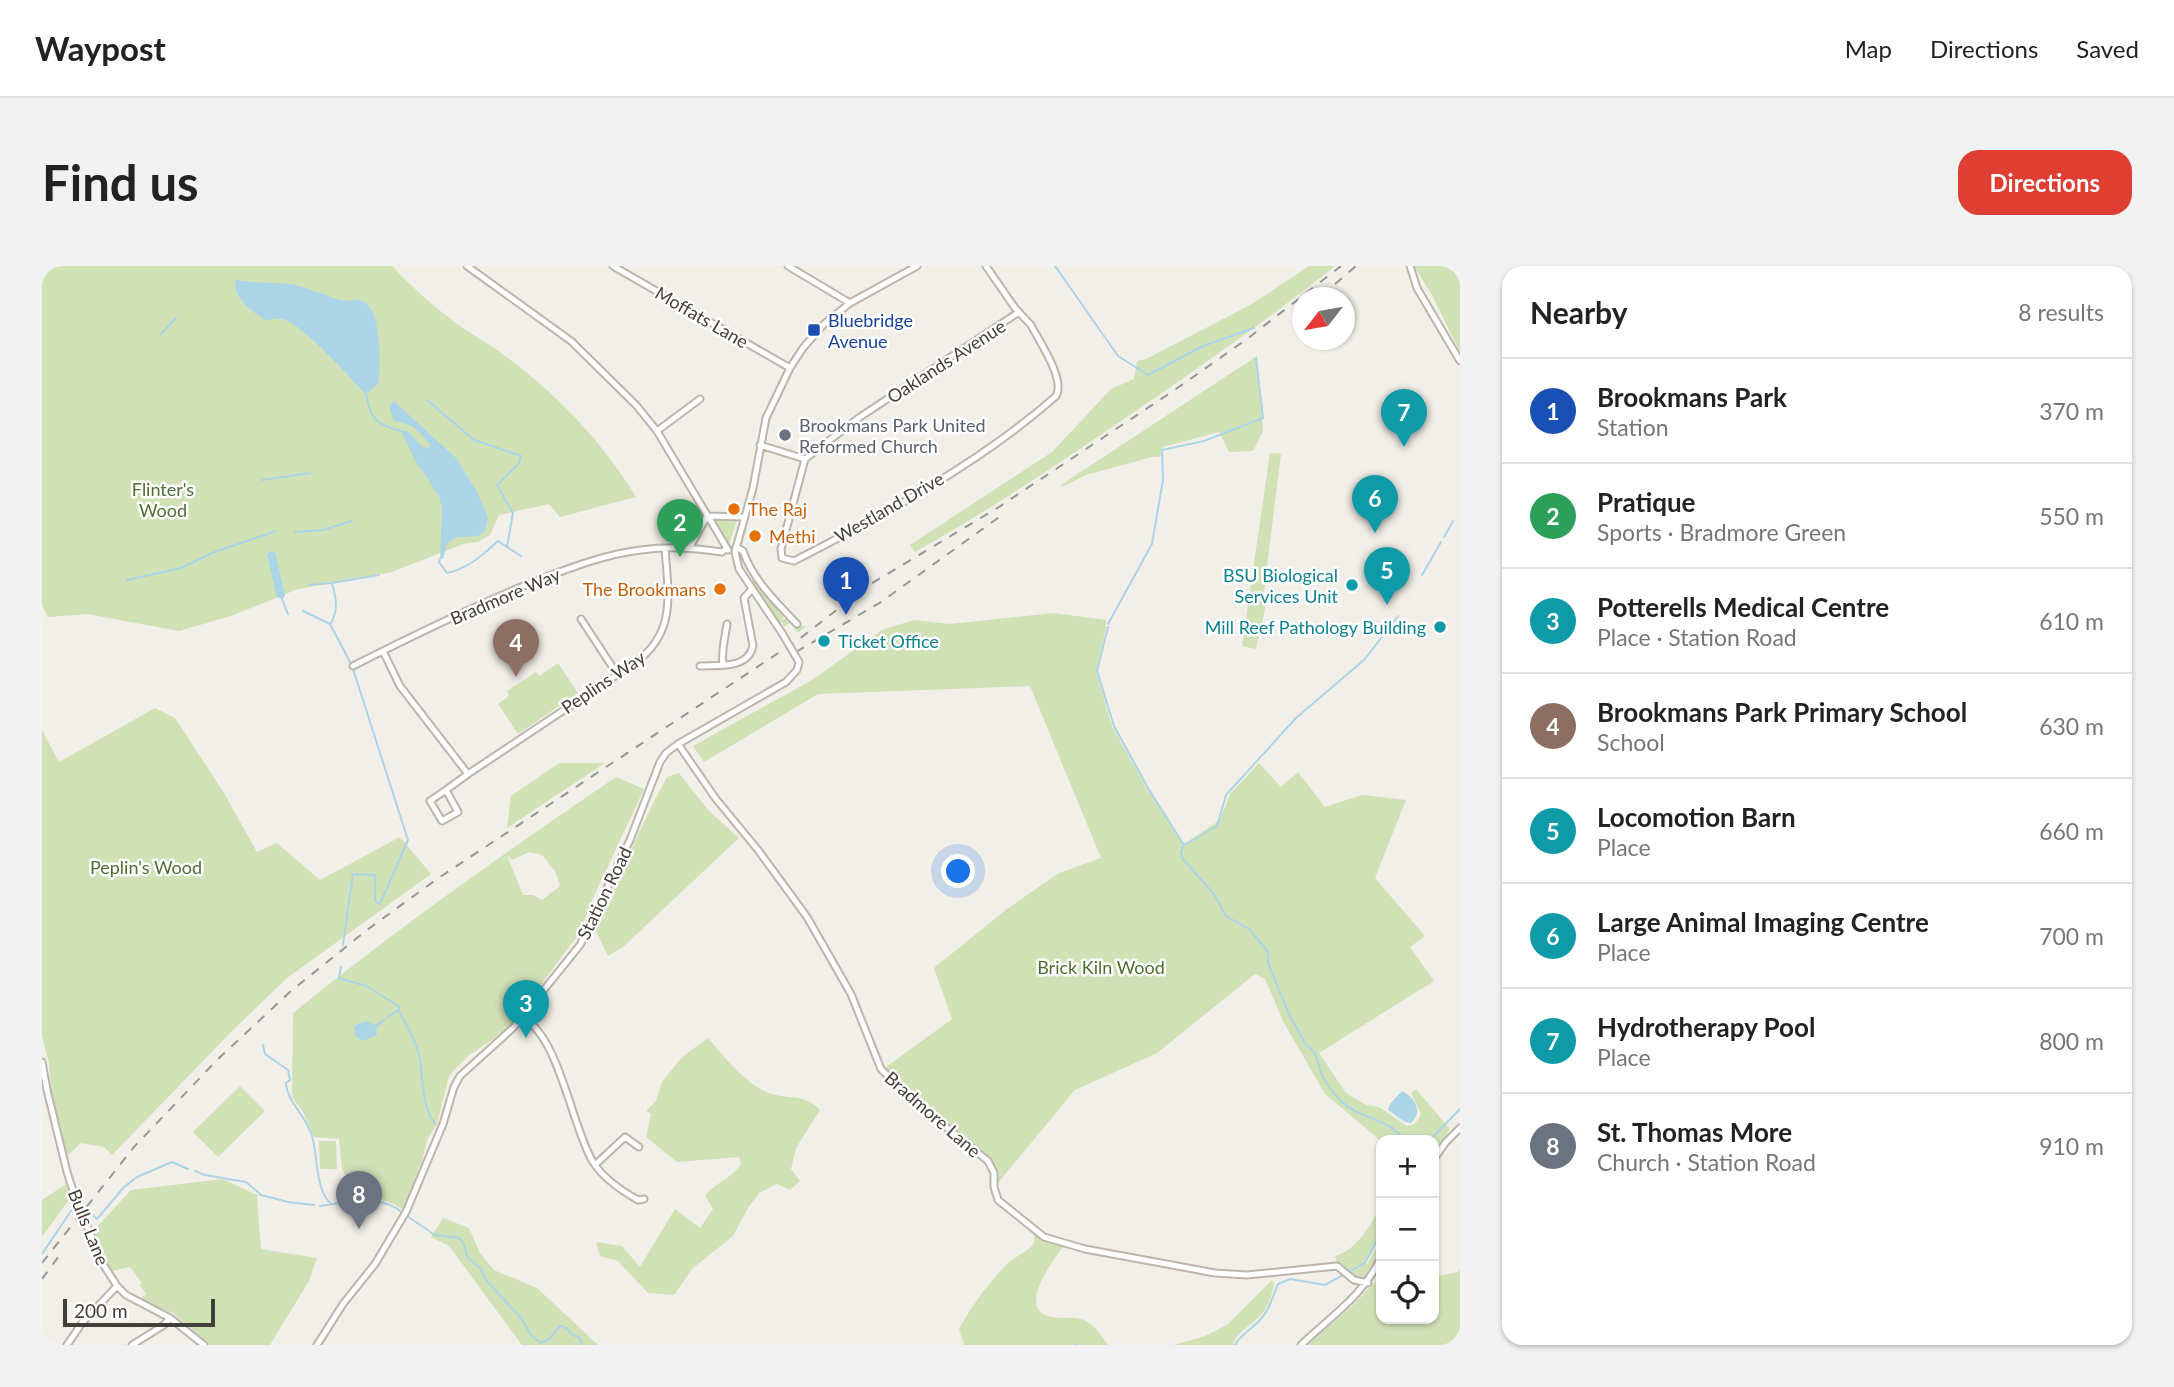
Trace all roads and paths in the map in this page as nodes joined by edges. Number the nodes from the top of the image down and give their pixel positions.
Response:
1 (467, 266) edge
2 (613, 266) edge
3 (788, 266) edge
4 (917, 266) edge
5 (986, 266) edge
6 (1410, 266) edge
7 (850, 303) junction
8 (1019, 312) junction
9 (1460, 361) edge
10 (790, 368) junction
11 (700, 399) dead end
12 (657, 431) junction
13 (760, 445) junction
14 (805, 459) junction
15 (707, 516) junction
16 (744, 517) junction
17 (690, 547) junction
18 (665, 548) junction
19 (726, 549) junction
20 (736, 549) junction
21 (753, 575) junction
22 (746, 579) junction
23 (752, 589) junction
24 (581, 619) dead end
25 (727, 624) dead end
26 (797, 624) dead end
27 (383, 650) junction
28 (723, 665) junction
29 (352, 666) dead end
30 (700, 666) dead end
31 (618, 674) junction
32 (678, 744) junction
33 (468, 774) junction
34 (446, 790) junction
35 (522, 1018) junction
36 (42, 1062) edge
37 (1460, 1128) edge
38 (639, 1147) dead end
39 (1439, 1152) edge
40 (595, 1164) junction
41 (644, 1199) dead end
42 (1379, 1261) edge
43 (1356, 1281) junction
44 (1368, 1283) junction
45 (117, 1286) junction
46 (1357, 1295) junction
47 (170, 1318) junction
48 (67, 1345) edge
49 (132, 1345) edge
50 (204, 1345) edge
51 (317, 1345) edge
52 (1301, 1345) edge

1 - 12 street
2 - 10 street, Moffats Lane
3 - 7 street
4 - 7 street
5 - 8 street
6 - 9 street
7 - 10 street
8 - 14 street, Oaklands Avenue
8 - 14 street, Westland Drive
10 - 13 street
11 - 12 street
12 - 15 street
13 - 14 street
13 - 16 street
15 - 16 street
15 - 17 street
15 - 19 street
16 - 20 street
17 - 18 street, Bradmore Way
17 - 19 street, Bradmore Way
18 - 27 street, Bradmore Way
18 - 31 street, Peplins Way
19 - 20 street, Bradmore Way
20 - 21 street
20 - 22 street, Station Road
21 - 22 street
21 - 26 street
22 - 23 street, Station Road
23 - 28 street
23 - 32 street, Station Road, bridge
24 - 31 street
25 - 28 street
27 - 29 street, Bradmore Way
27 - 33 street
28 - 30 street
31 - 33 street, Peplins Way
32 - 35 street, Station Road
32 - 43 street, Bradmore Lane
33 - 34 street, Peplins Way
34 - 34 street
35 - 40 street
35 - 51 street, Station Road
36 - 45 street, Bulls Lane
37 - 39 street
38 - 40 street
40 - 41 street
42 - 44 street
43 - 44 street
43 - 46 street
44 - 46 street
45 - 47 street, Bulls Lane
45 - 48 street
46 - 52 street
47 - 49 street
47 - 50 street, Bulls Lane

